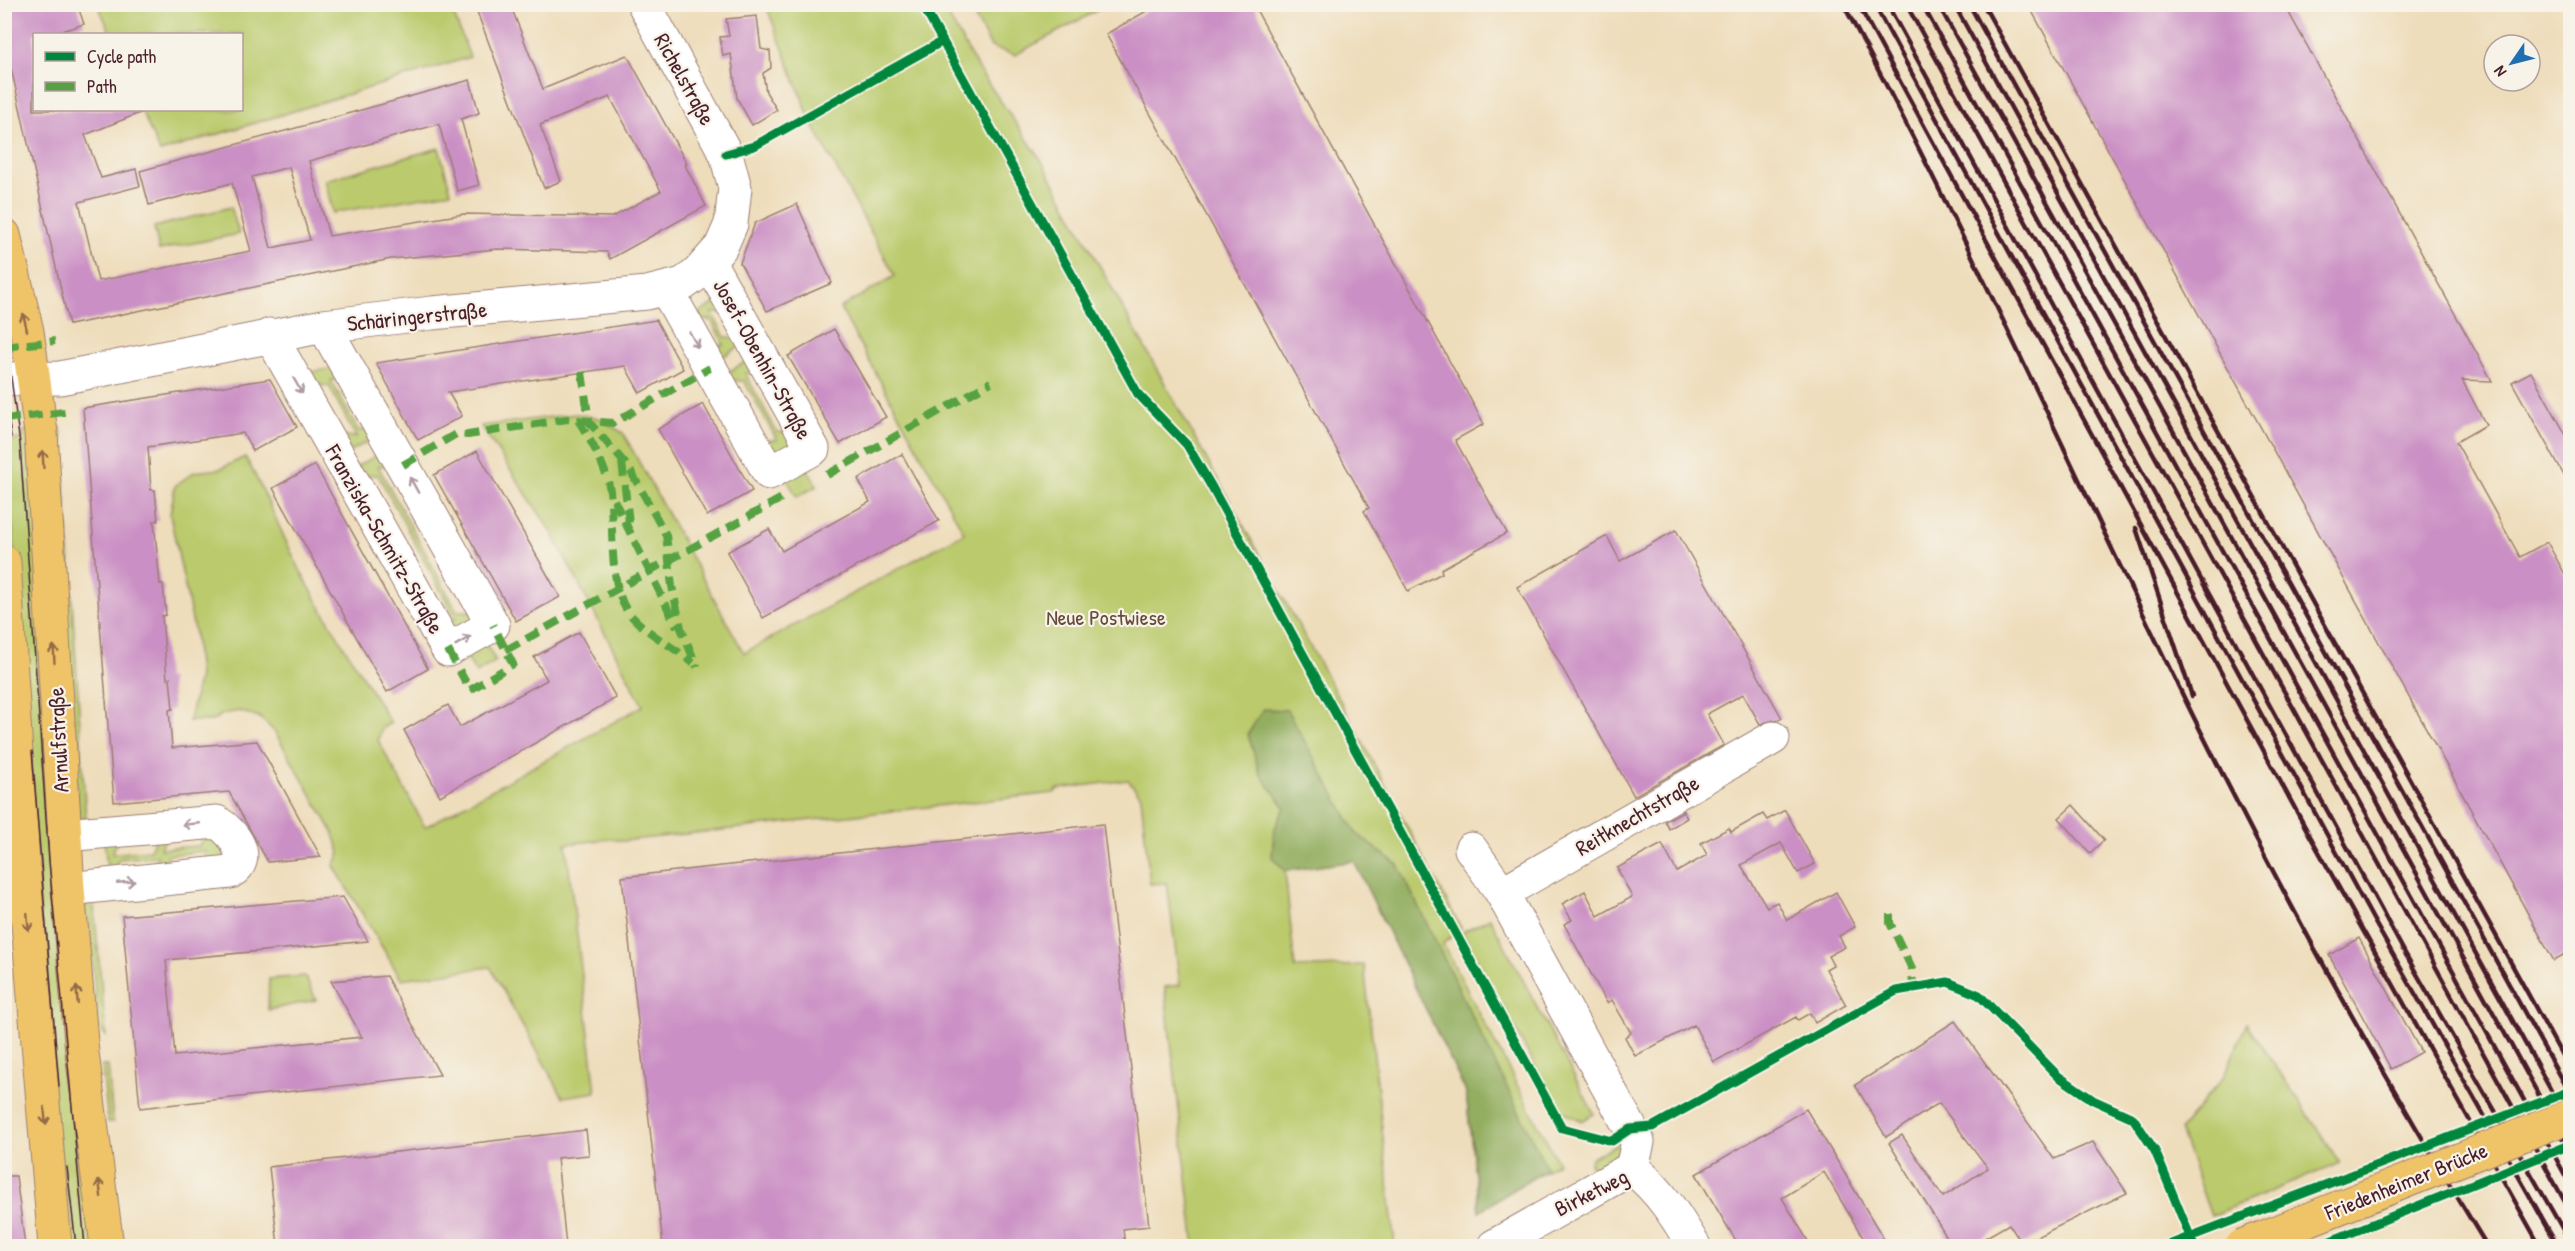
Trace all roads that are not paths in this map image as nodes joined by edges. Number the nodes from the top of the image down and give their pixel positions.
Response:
1 (644, 4) edge
2 (726, 154) joint
3 (4, 235) edge
4 (709, 262) junction
5 (666, 289) junction
6 (324, 326) junction
7 (270, 335) junction
8 (19, 379) edge
9 (4, 562) edge
10 (1773, 738) dead end
11 (64, 834) junction
12 (1471, 849) dead end
13 (14, 864) edge
14 (68, 889) junction
15 (1502, 893) junction
16 (2571, 1116) edge
17 (1632, 1168) junction
18 (55, 1246) edge
19 (107, 1246) edge
20 (1494, 1246) edge
21 (1694, 1246) edge
22 (2242, 1246) edge

1 - 2 street, Richelstraße
2 - 4 street, Schäringerstraße
8 -> 3 main road, Arnulfstraße
4 - 5 street, Schäringerstraße
5 -> 4 street, Josef-Obenhin-Straße
5 - 6 street, Schäringerstraße
6 - 7 street, Schäringerstraße
7 -> 6 street, Franziska-Schmitz-Straße
7 - 8 street, Schäringerstraße
11 -> 8 main road, Arnulfstraße
9 - 13 main road, Arnulfstraße
10 - 15 street, Reitknechtstraße
11 - 14 main road, Arnulfstraße
14 -> 11 street
12 - 15 street
13 -> 18 main road, Arnulfstraße
19 -> 14 main road, Arnulfstraße
15 - 17 street
16 - 22 main road, Friedenheimer Brücke, bridge
17 - 20 street, Birketweg
17 - 21 street, Birketweg

